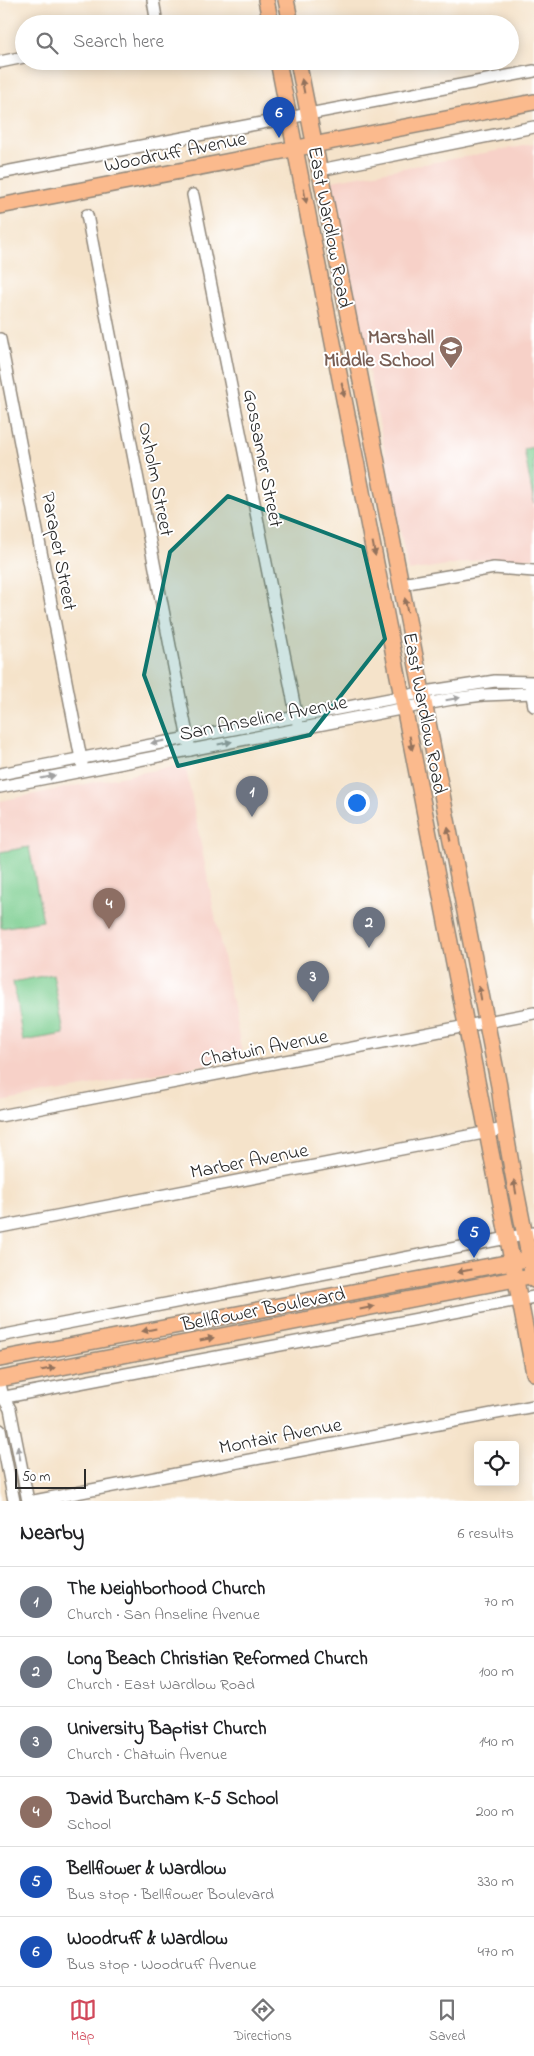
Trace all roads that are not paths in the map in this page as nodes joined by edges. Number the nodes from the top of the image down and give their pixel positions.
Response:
1 (153, 0) edge
2 (266, 0) edge
3 (286, 0) edge
4 (156, 15) edge
5 (269, 15) edge
6 (289, 15) edge
7 (15, 59) edge
8 (0, 62) edge
9 (280, 70) edge
10 (300, 70) edge
11 (534, 70) edge
12 (534, 102) edge
13 (308, 114) junction
14 (289, 118) junction
15 (534, 127) edge
16 (315, 144) junction
17 (296, 148) junction
18 (320, 170) junction
19 (0, 173) edge
20 (193, 195) dead end
21 (0, 206) edge
22 (87, 215) dead end
23 (0, 339) edge
24 (534, 571) edge
25 (402, 584) junction
26 (532, 687) edge
27 (423, 699) junction
28 (403, 702) junction
29 (534, 706) edge
30 (296, 717) junction
31 (299, 729) junction
32 (188, 736) junction
33 (190, 750) junction
34 (80, 758) junction
35 (83, 770) junction
36 (0, 774) edge
37 (0, 787) edge
38 (444, 812) junction
39 (426, 816) junction
40 (466, 918) junction
41 (447, 921) junction
42 (534, 1013) edge
43 (486, 1023) junction
44 (468, 1027) junction
45 (0, 1116) edge
46 (504, 1129) junction
47 (488, 1133) junction
48 (0, 1227) edge
49 (529, 1234) edge
50 (507, 1238) junction
51 (532, 1258) edge
52 (512, 1262) junction
53 (534, 1277) edge
54 (515, 1279) junction
55 (527, 1299) edge
56 (0, 1336) edge
57 (0, 1359) edge
58 (534, 1373) edge
59 (0, 1378) edge
60 (0, 1384) edge
61 (1, 1400) edge
62 (534, 1406) edge
63 (0, 1430) edge
64 (14, 1501) edge
65 (28, 1501) edge
66 (34, 1501) edge

1 - 4 street
2 - 5 main road
3 - 6 main road
7 - 8 street
9 - 14 main road, East Wardlow Road
13 -> 10 main road, East Wardlow Road
11 - 13 street, Woodruff Avenue
12 - 16 main road, Woodruff Avenue
13 - 14 street, Woodruff Avenue
13 - 16 main road, East Wardlow Road
14 - 17 main road, East Wardlow Road
14 - 19 street, Woodruff Avenue
15 - 18 street
16 - 17 main road, Woodruff Avenue
16 - 18 main road, East Wardlow Road
17 - 21 main road, Woodruff Avenue
17 -> 28 main road, East Wardlow Road
18 - 25 main road, East Wardlow Road
20 - 30 street, Gossamer Street
22 - 32 street, Oxholm Street
23 - 34 street, Parapet Street
24 - 25 street
27 -> 25 main road, East Wardlow Road
26 - 27 street, San Anseline Avenue
26 - 29 street
27 - 28 street, San Anseline Avenue
27 - 38 main road, East Wardlow Road
28 - 30 street, San Anseline Avenue
28 - 31 street, San Anseline Avenue
28 -> 39 main road, East Wardlow Road
30 - 31 street, Gossamer Street
30 - 32 street, San Anseline Avenue
33 -> 31 street, San Anseline Avenue
32 - 33 street, Oxholm Street
32 -> 34 street, San Anseline Avenue
33 - 35 street, San Anseline Avenue
34 - 35 street, Parapet Street
34 - 36 street, San Anseline Avenue
37 -> 35 street, San Anseline Avenue
38 - 39 main road
40 -> 38 main road, East Wardlow Road
39 - 41 main road, East Wardlow Road
40 - 41 main road
43 -> 40 main road, East Wardlow Road
41 - 44 main road, East Wardlow Road
42 - 43 street, Chatwin Avenue
43 - 44 street, Chatwin Avenue
43 - 46 main road, East Wardlow Road
44 - 45 street, Chatwin Avenue
44 - 47 main road, East Wardlow Road
46 - 47 street, Marber Avenue
49 -> 46 main road, East Wardlow Road
47 - 48 street, Marber Avenue
47 - 50 main road, East Wardlow Road
49 - 50 street, Bellflower Boulevard
49 - 51 main road, East Wardlow Road
50 - 52 main road, East Wardlow Road
50 - 56 street, Bellflower Boulevard
51 - 52 main road, Bellflower Boulevard
51 - 53 main road, East Wardlow Road
52 - 54 main road, East Wardlow Road
52 -> 57 main road, Bellflower Boulevard
53 - 54 main road, Bellflower Boulevard
54 - 55 main road, East Wardlow Road
59 -> 54 main road, Bellflower Boulevard
55 - 58 main road, East Wardlow Road
55 - 61 street, Bellflower Boulevard
60 - 61 street
65 -> 61 street
62 - 66 street, Montair Avenue
63 - 64 street

